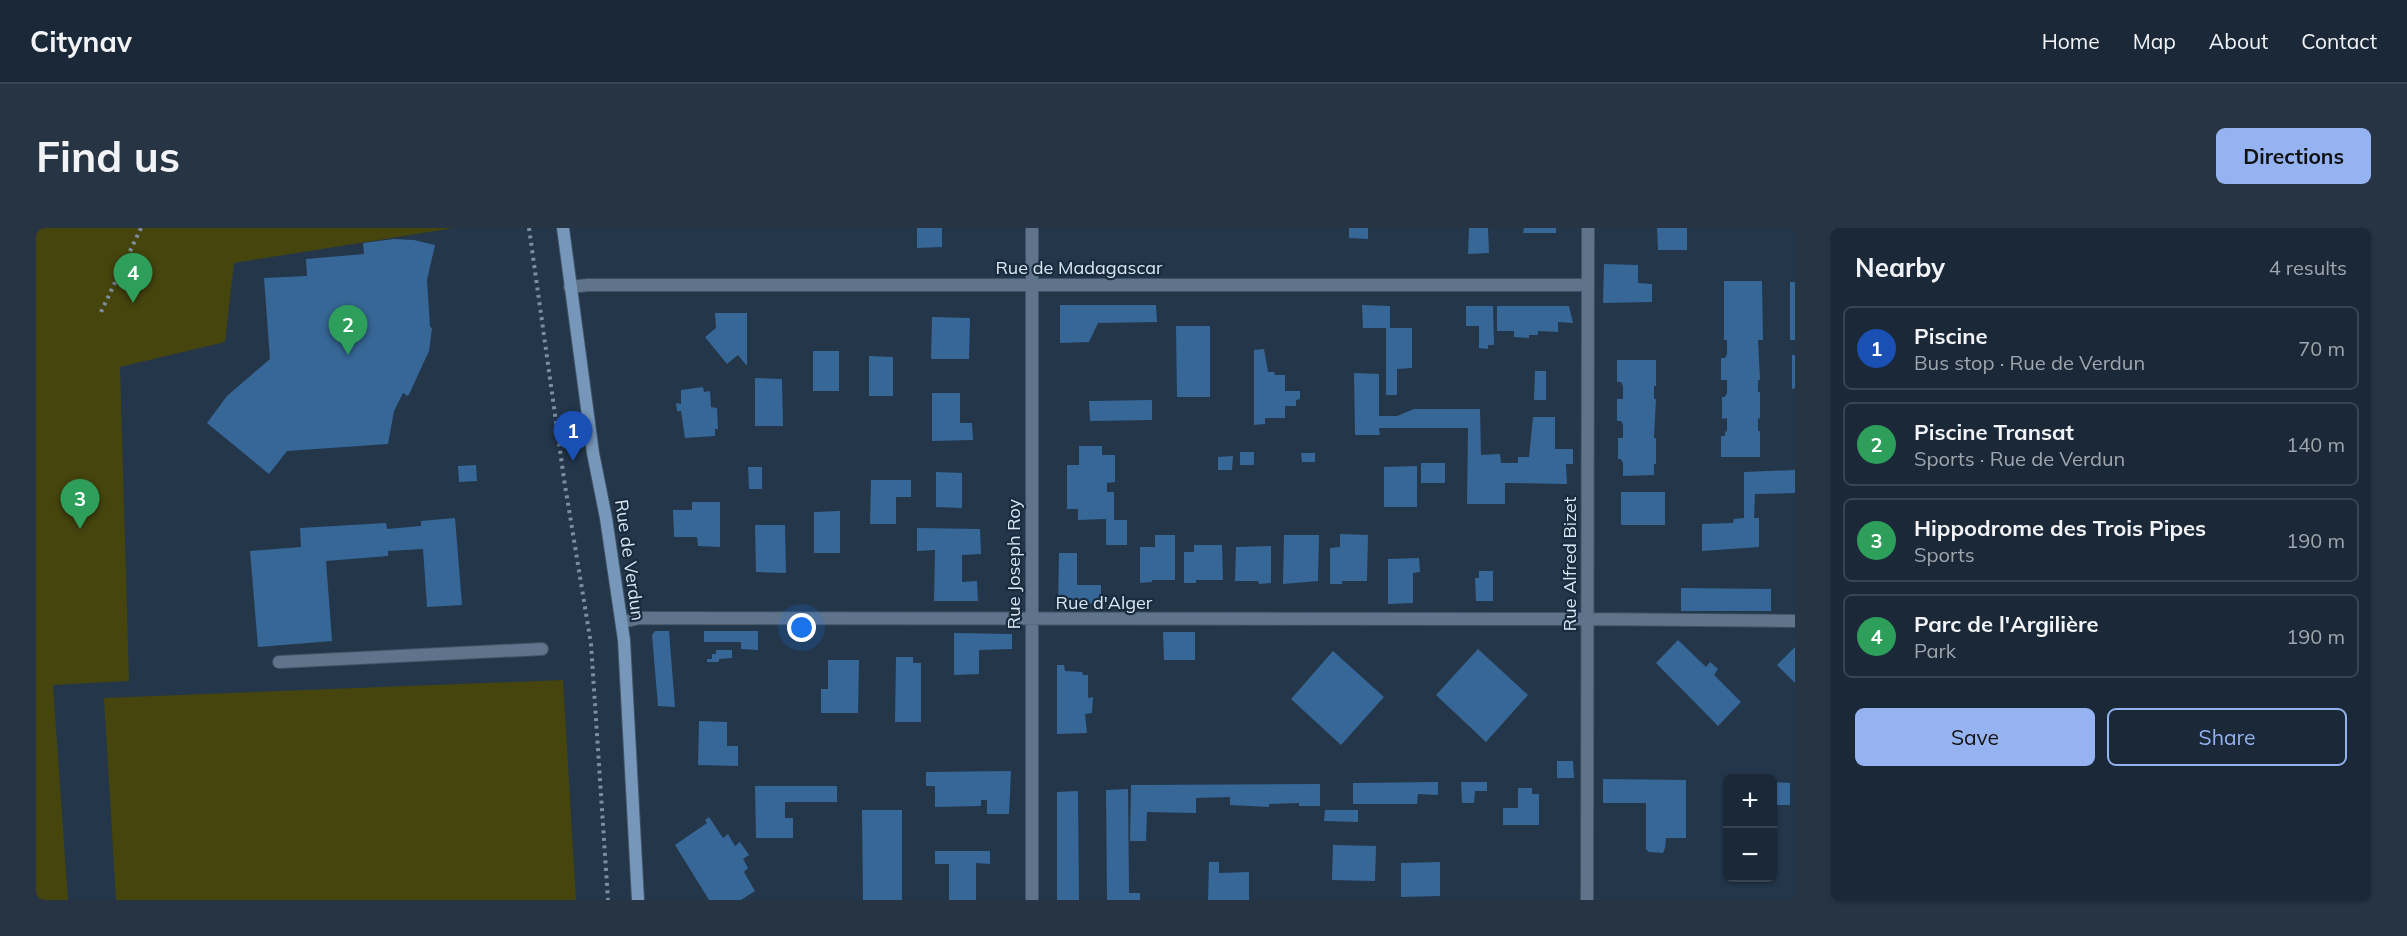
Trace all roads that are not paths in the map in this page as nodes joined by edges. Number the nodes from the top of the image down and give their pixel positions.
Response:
1 (563, 228) edge
2 (1032, 228) edge
3 (1588, 228) edge
4 (1031, 285) junction
5 (1588, 285) junction
6 (570, 287) junction
7 (1587, 619) junction
8 (1031, 620) junction
9 (1795, 621) edge
10 (622, 622) junction
11 (542, 649) dead end
12 (279, 662) dead end
13 (638, 900) edge
14 (1032, 900) edge
15 (1587, 900) edge

1 - 6 street, Rue de Verdun
2 - 4 street, Rue Joseph Roy
3 - 5 street, Rue Alfred Bizet
4 - 5 street, Rue de Madagascar
4 - 6 street, Rue de Madagascar
4 - 8 street, Rue Joseph Roy
5 - 7 street, Rue Alfred Bizet
6 - 10 street, Rue de Verdun
7 - 8 street, Rue d'Alger
7 - 9 street, Rue d'Alger
7 - 15 street, Rue Alfred Bizet
8 - 10 street, Rue d'Alger
8 - 14 street, Rue Joseph Roy
10 - 13 street, Rue de Verdun
11 - 12 street

